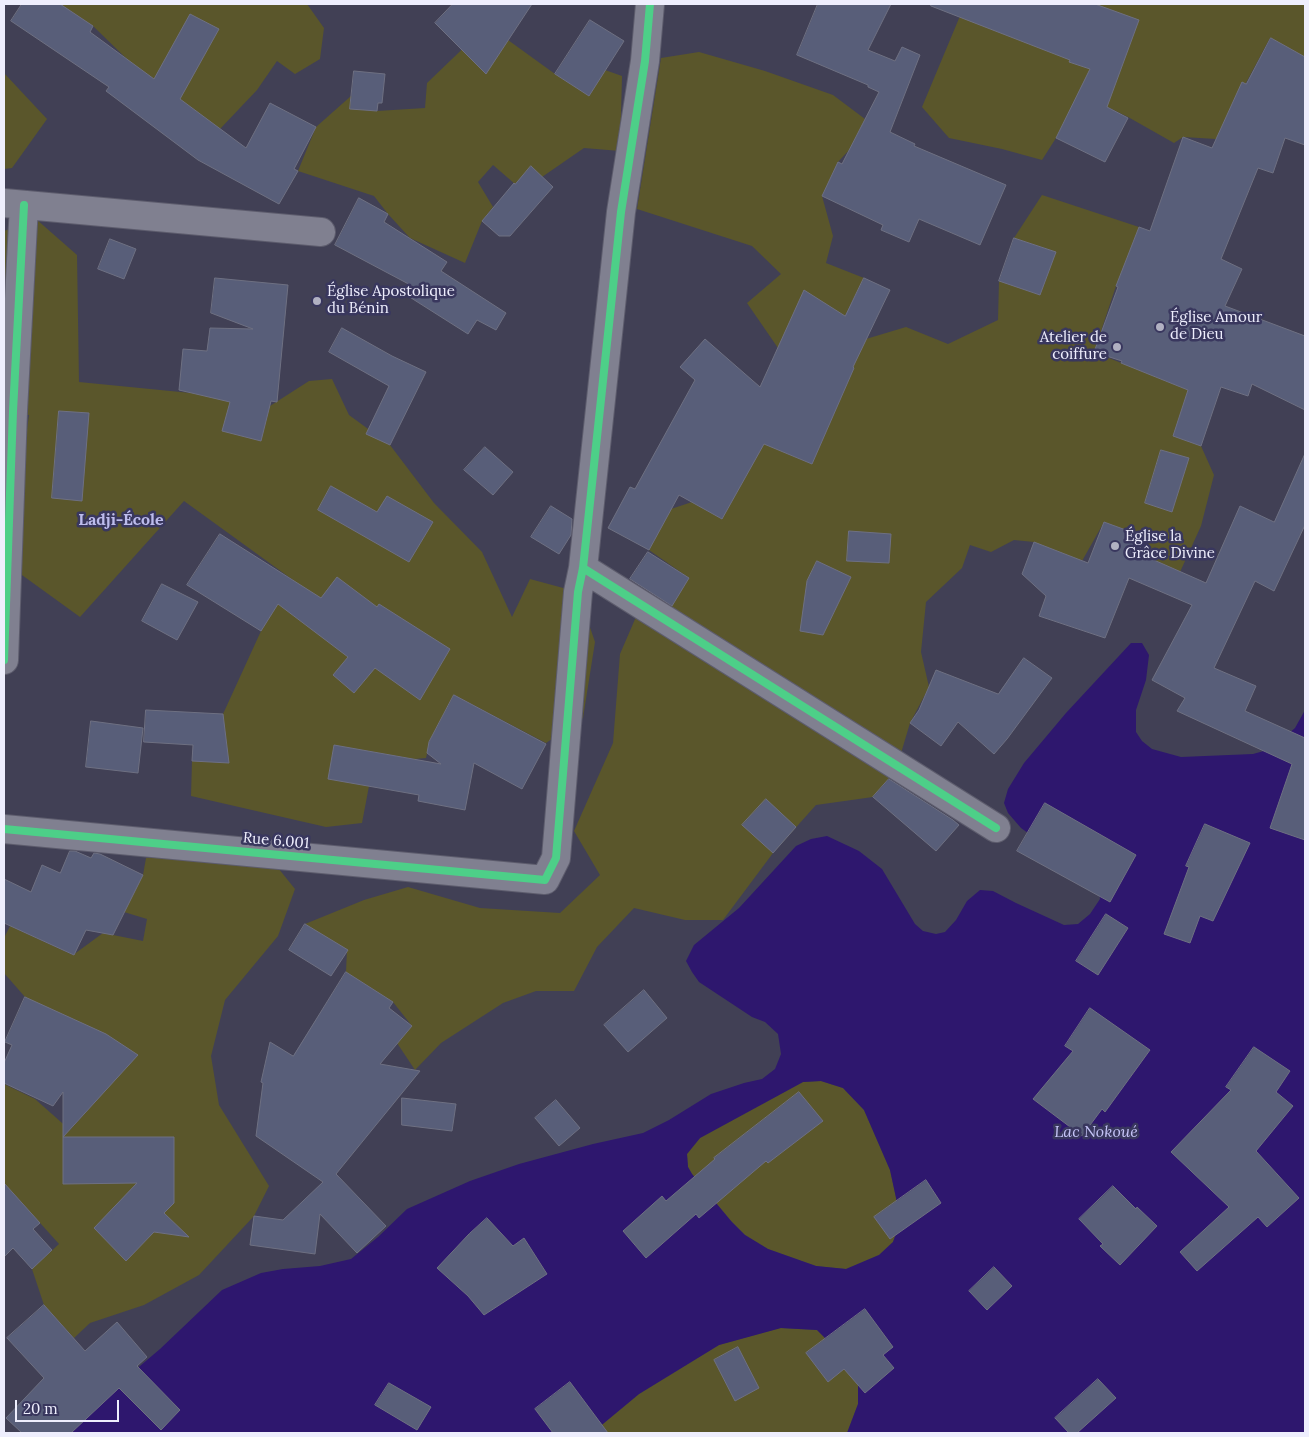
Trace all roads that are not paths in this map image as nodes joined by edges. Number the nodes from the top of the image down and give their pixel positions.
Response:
1 (650, 4) edge
2 (14, 204) edge
3 (321, 232) dead end
4 (583, 568) junction
5 (4, 660) edge
6 (996, 828) dead end
7 (4, 829) edge

1 - 4 street
2 - 3 street
2 - 5 street
4 - 6 street
4 - 7 street, Rue 6.001

